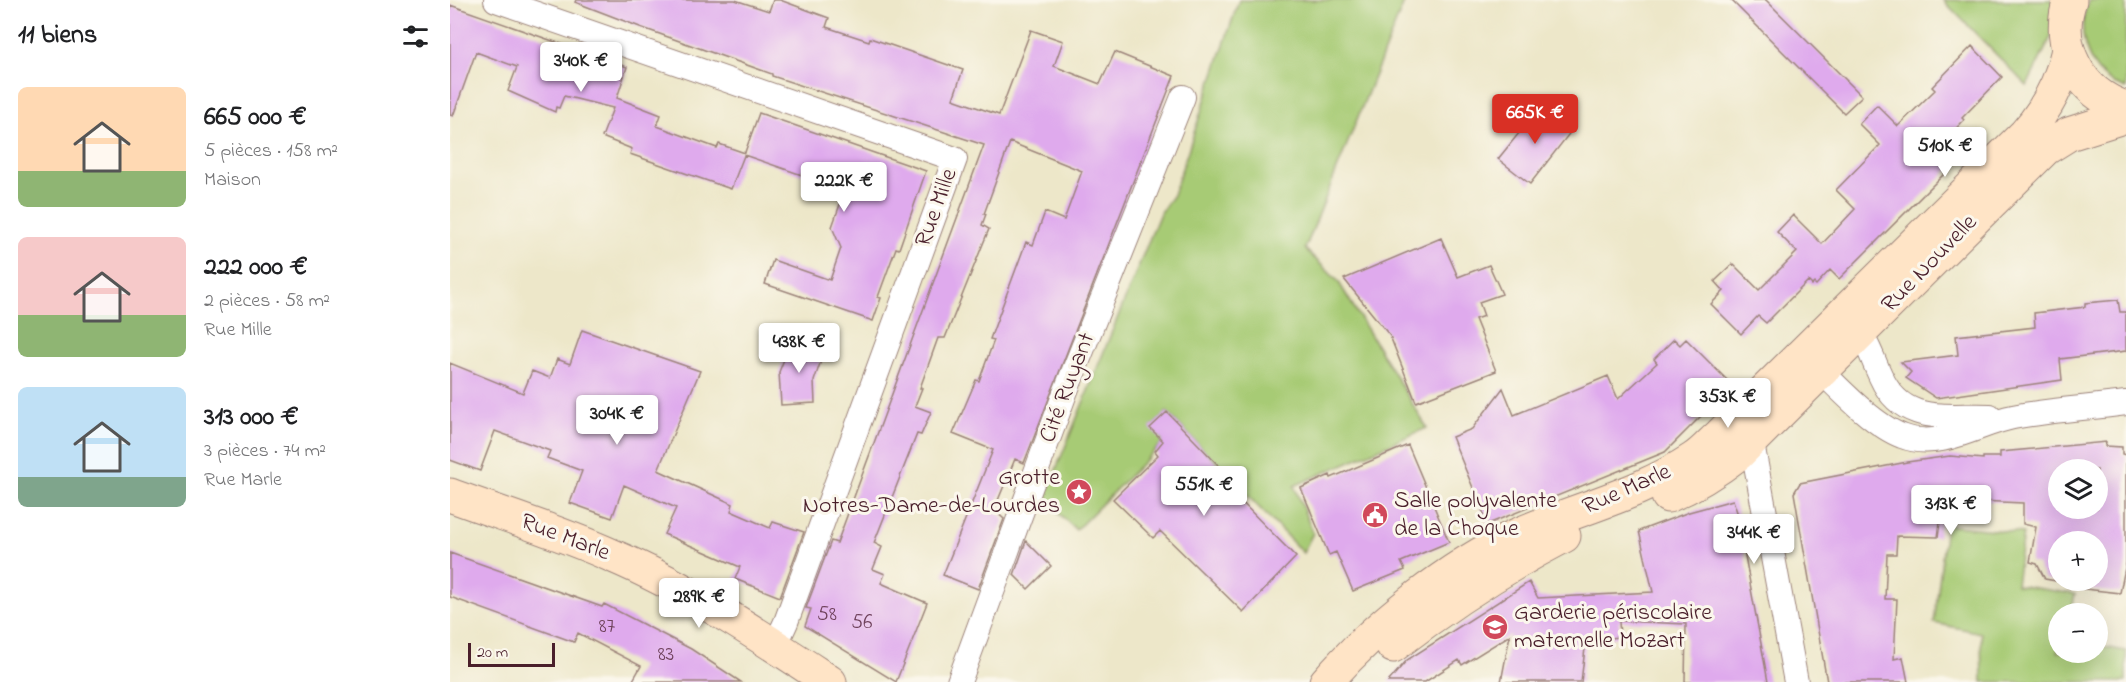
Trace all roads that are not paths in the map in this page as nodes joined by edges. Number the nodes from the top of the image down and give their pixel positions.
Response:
1 (495, 0) edge
2 (2050, 0) edge
3 (2068, 27) edge
4 (1183, 97) dead end
5 (2126, 108) edge
6 (2126, 116) edge
7 (1852, 324) junction
8 (1812, 362) junction
9 (2126, 403) edge
10 (2011, 417) junction
11 (1749, 425) junction
12 (450, 495) edge
13 (775, 646) junction
14 (830, 682) edge
15 (959, 682) edge
16 (1326, 682) edge
17 (1350, 682) edge
18 (1796, 682) edge

1 - 13 street, Rue Mille
2 - 3 main road
3 - 5 main road
3 - 7 main road, Rue Nouvelle
4 - 15 street, Cité Ruyant
6 - 7 main road, Rue Nouvelle
7 - 8 main road, Rue Nouvelle
7 - 10 street
8 - 10 street
8 - 11 main road, Rue Nouvelle
9 - 10 street
11 - 16 main road, Rue Marle
11 - 17 main road, Rue Marle
11 - 18 street
12 - 13 main road, Rue Marle
13 - 14 main road, Rue Marle

